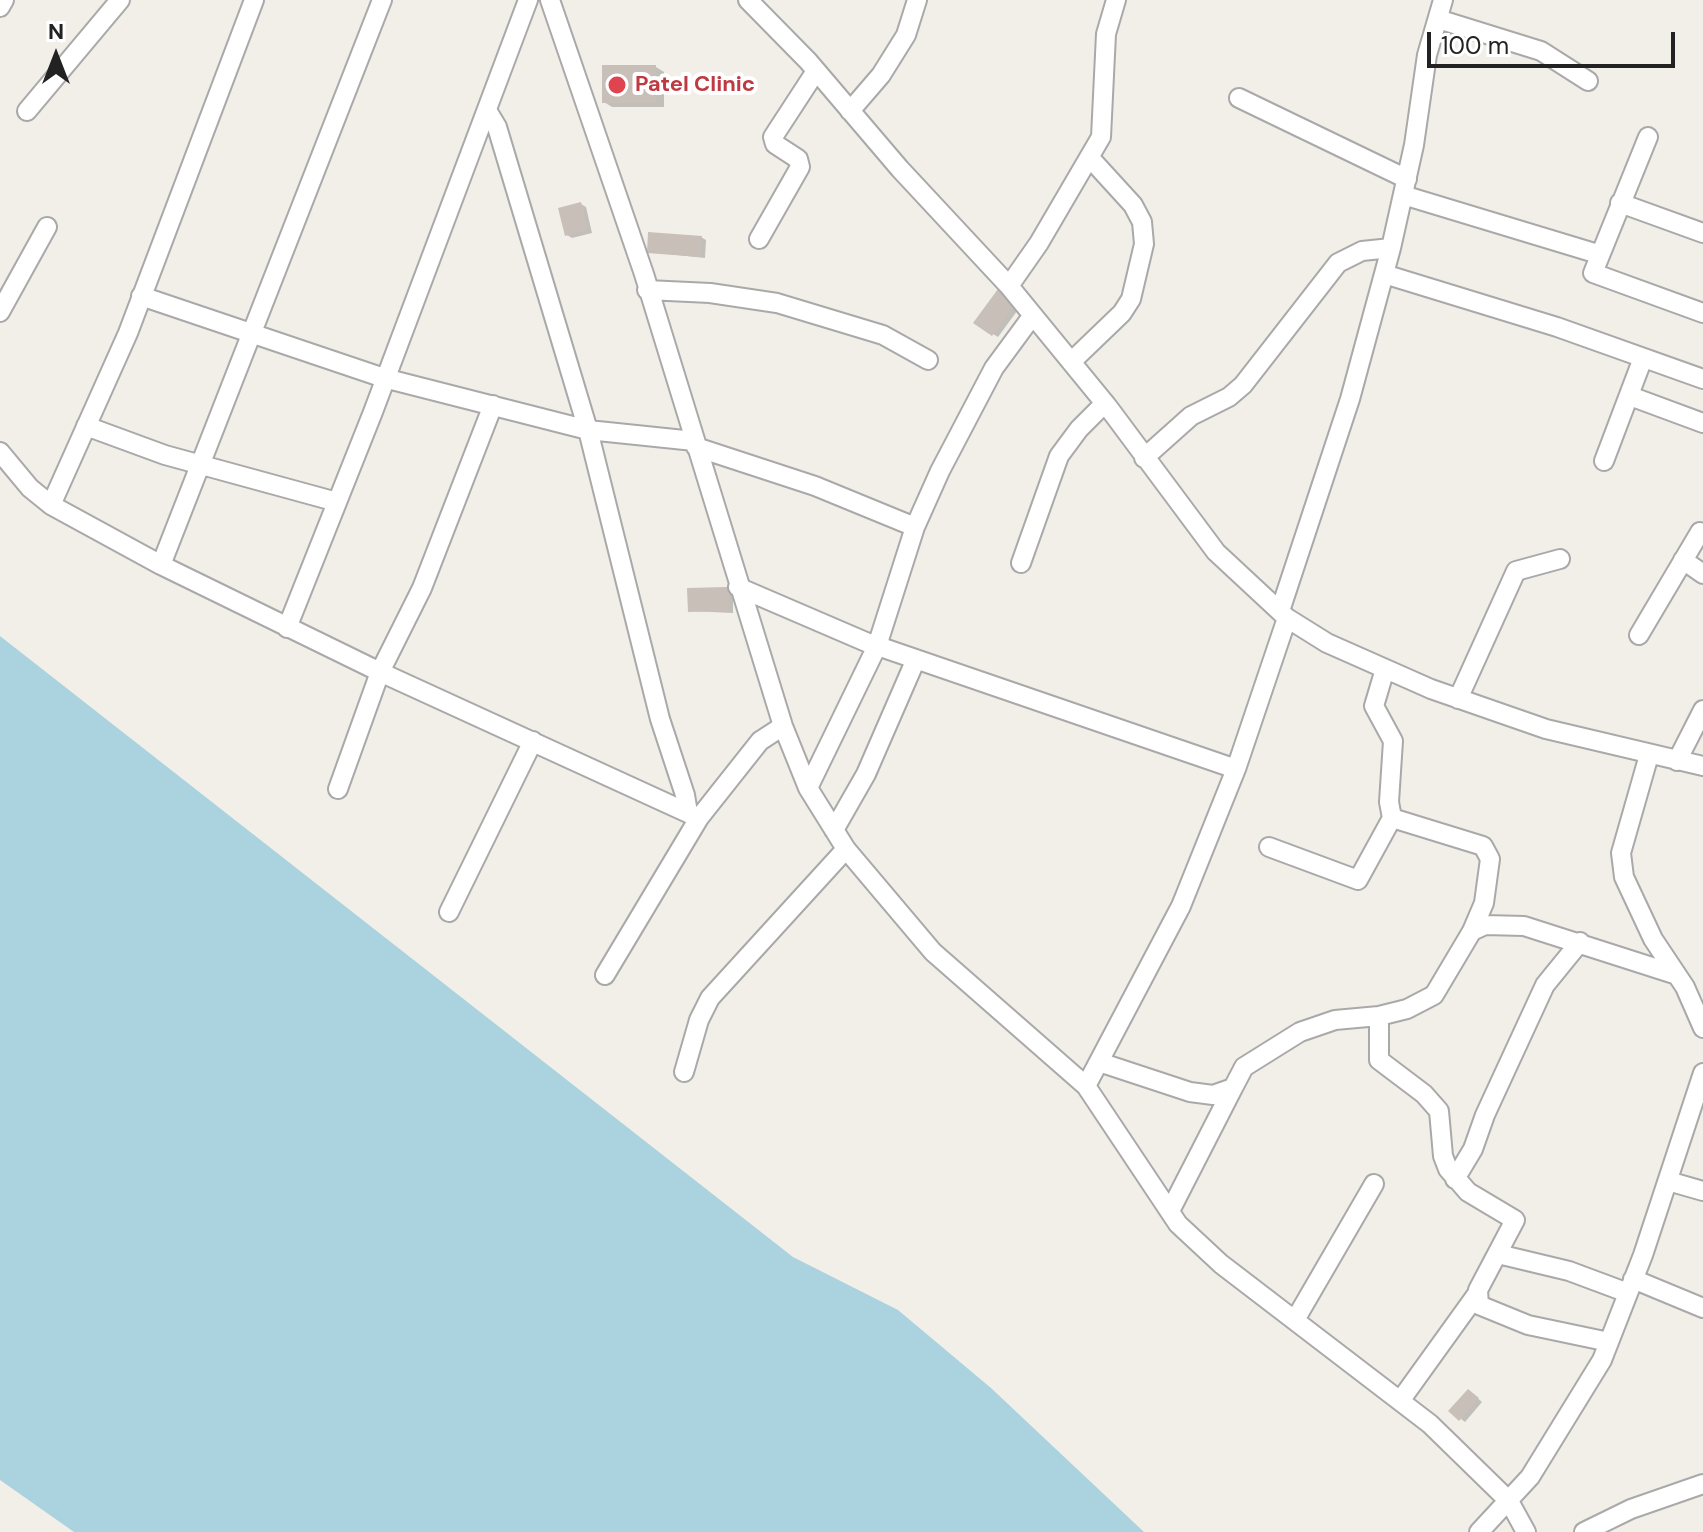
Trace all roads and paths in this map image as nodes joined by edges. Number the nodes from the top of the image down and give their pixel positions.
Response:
1 (4, 0) edge
2 (120, 0) edge
3 (254, 0) edge
4 (382, 0) edge
5 (528, 0) edge
6 (550, 0) edge
7 (748, 0) edge
8 (917, 0) edge
9 (1116, 0) edge
10 (1443, 0) edge
11 (0, 7) edge
12 (1438, 19) junction
13 (816, 71) junction
14 (1588, 81) dead end
15 (1239, 98) dead end
16 (27, 111) dead end
17 (850, 111) junction
18 (488, 112) junction
19 (1648, 137) dead end
20 (1091, 159) junction
21 (1405, 187) junction
22 (1620, 203) junction
23 (47, 227) dead end
24 (1703, 233) edge
25 (759, 239) dead end
26 (1391, 248) junction
27 (1598, 254) junction
28 (1384, 274) junction
29 (1009, 286) junction
30 (647, 290) junction
31 (141, 296) junction
32 (0, 312) edge
33 (1703, 313) edge
34 (1033, 315) junction
35 (252, 335) junction
36 (1643, 358) junction
37 (928, 360) dead end
38 (1071, 362) junction
39 (384, 378) junction
40 (1703, 379) edge
41 (1630, 396) junction
42 (1105, 403) junction
43 (493, 405) junction
44 (1703, 423) edge
45 (86, 426) junction
46 (588, 430) junction
47 (695, 444) junction
48 (0, 452) edge
49 (1144, 458) junction
50 (1604, 461) dead end
51 (201, 464) junction
52 (337, 502) junction
53 (51, 505) junction
54 (915, 527) junction
55 (1700, 532) dead end
56 (1560, 559) dead end
57 (1683, 560) junction
58 (1021, 563) dead end
59 (161, 565) junction
60 (1703, 574) edge
61 (738, 587) junction
62 (1283, 615) junction
63 (287, 628) junction
64 (1639, 635) dead end
65 (877, 646) junction
66 (916, 659) junction
67 (1385, 669) junction
68 (380, 672) junction
69 (1458, 699) junction
70 (1703, 710) edge
71 (783, 726) junction
72 (533, 741) junction
73 (1649, 755) junction
74 (1677, 761) junction
75 (1703, 766) edge
76 (1236, 769) junction
77 (808, 788) junction
78 (338, 789) dead end
79 (694, 816) junction
80 (1392, 818) junction
81 (834, 830) junction
82 (1269, 847) dead end
83 (846, 849) junction
84 (449, 912) dead end
85 (1472, 931) junction
86 (1580, 942) junction
87 (605, 975) dead end
88 (1681, 981) junction
89 (1703, 997) edge
90 (1379, 1016) junction
91 (1703, 1028) edge
92 (1099, 1062) junction
93 (684, 1072) dead end
94 (1703, 1073) edge
95 (1086, 1086) junction
96 (1233, 1088) junction
97 (1455, 1179) junction
98 (1668, 1181) junction
99 (1374, 1184) dead end
100 (1703, 1191) edge
101 (1170, 1211) junction
102 (1498, 1254) junction
103 (1631, 1286) junction
104 (1477, 1294) junction
105 (1703, 1308) edge
106 (1295, 1320) junction
107 (1609, 1342) junction
108 (1400, 1401) junction
109 (1703, 1484) edge
110 (1509, 1501) junction
111 (1479, 1532) edge
112 (1526, 1532) edge
113 (1584, 1532) edge

1 - 11 street
2 - 16 street
3 - 31 street
4 - 35 street
5 - 18 street
6 - 30 street
7 - 13 street
8 - 17 street
9 - 20 street
10 - 12 street
12 - 14 street
12 - 21 street
13 - 17 street
13 - 25 street
15 - 21 street
17 - 29 street
18 - 39 street
18 - 46 street
19 - 22 street
20 - 29 street
20 - 38 street
21 - 26 street
21 - 27 street
22 - 24 street
22 - 27 street
23 - 32 street
26 - 28 street
26 - 49 street
27 - 33 street
28 - 36 street
28 - 62 street
29 - 34 street
30 - 37 street
30 - 47 street
31 - 35 street
31 - 45 street
34 - 38 street
34 - 54 street
35 - 39 street
35 - 51 street
36 - 40 street
36 - 41 street
38 - 42 street
39 - 43 street
39 - 52 street
41 - 44 street
41 - 50 street
42 - 49 street
42 - 58 street
43 - 46 street
43 - 68 street
45 - 51 street
45 - 53 street
46 - 47 street
46 - 79 street
47 - 54 street
47 - 61 street
48 - 53 street
49 - 62 street
51 - 52 street
51 - 59 street
52 - 63 street
53 - 59 street
54 - 65 street
55 - 57 street
56 - 69 street
57 - 60 street
57 - 64 street
59 - 63 street
61 - 65 street
61 - 71 street
62 - 67 street
62 - 76 street
63 - 68 street
65 - 66 street
65 - 77 street
66 - 76 street
66 - 81 street
67 - 69 street
67 - 80 street
68 - 72 street
68 - 78 street
69 - 73 street
70 - 74 street
71 - 77 street
71 - 79 street
72 - 79 street
72 - 84 street
73 - 74 street
73 - 88 street
74 - 75 street
76 - 92 street
77 - 81 street
79 - 87 street
80 - 82 street
80 - 85 street
81 - 83 street
83 - 93 street
83 - 95 street
85 - 86 street
85 - 90 street
86 - 88 street
86 - 97 street
88 - 89 street
88 - 91 street
90 - 96 street
90 - 97 street
92 - 95 street
92 - 96 street
94 - 98 street
95 - 101 street
96 - 101 street
97 - 102 street
98 - 100 street
98 - 103 street
99 - 106 street
101 - 106 street
102 - 103 street
102 - 104 street
103 - 105 street
103 - 107 street
104 - 107 street
104 - 108 street
106 - 108 street
107 - 110 street
108 - 110 street
109 - 113 street
110 - 111 street
110 - 112 street

